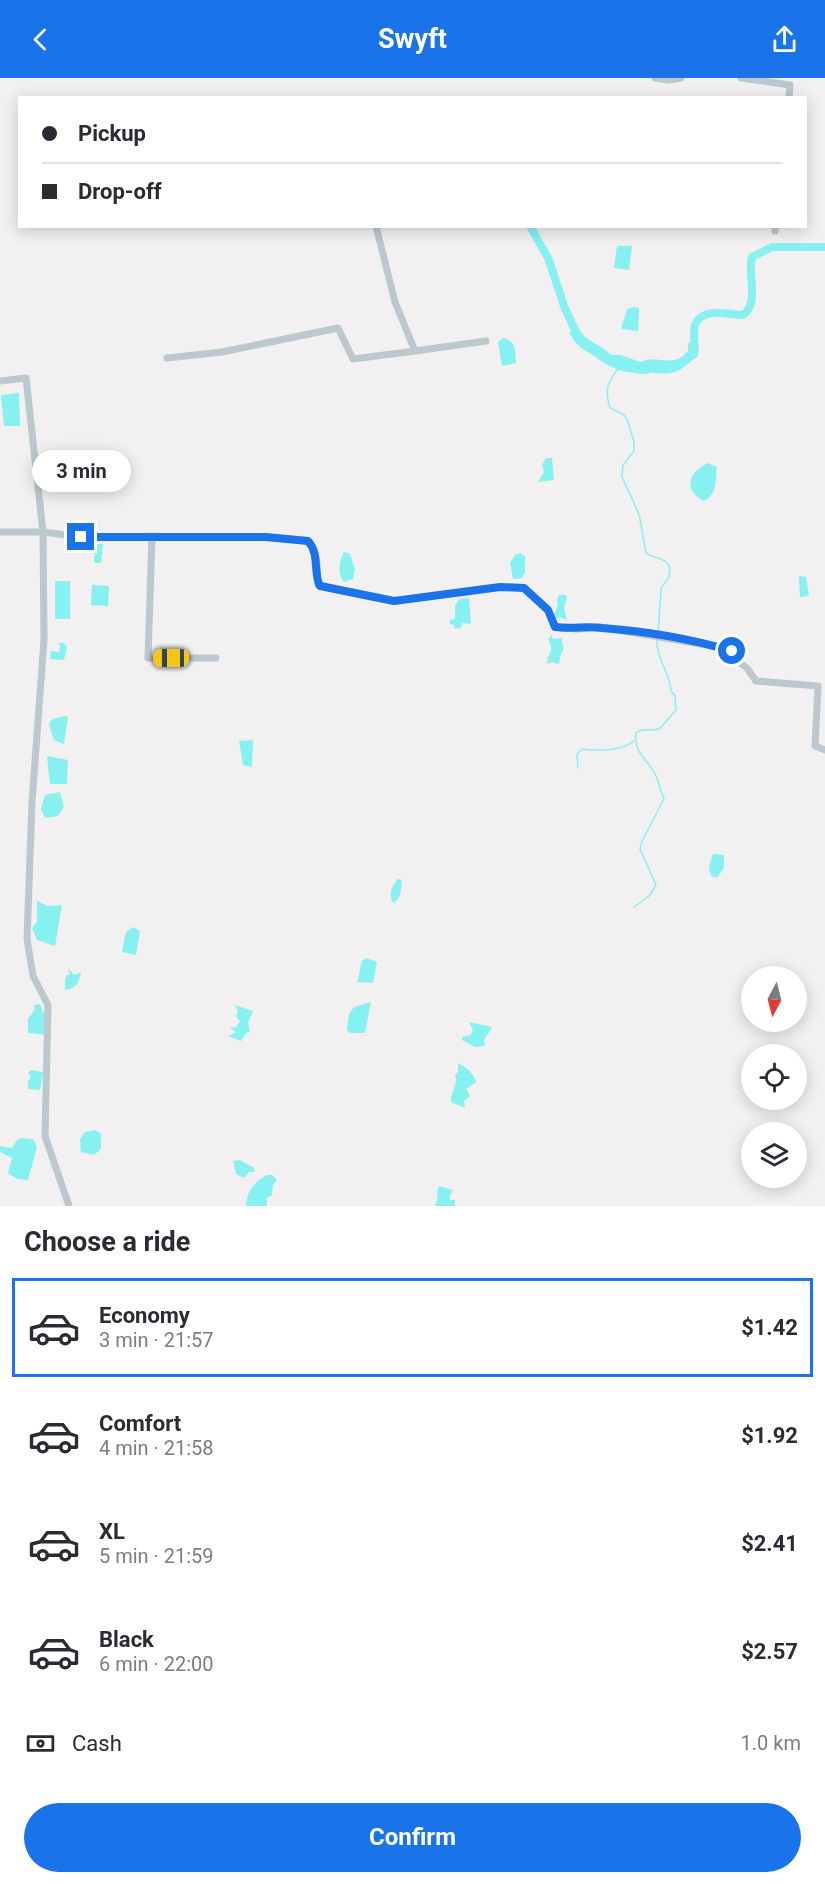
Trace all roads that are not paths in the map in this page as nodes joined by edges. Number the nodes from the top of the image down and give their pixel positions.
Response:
1 (655, 78) edge
2 (681, 78) edge
3 (741, 78) edge
4 (789, 96) edge
5 (376, 228) edge
6 (486, 341) dead end
7 (415, 351) junction
8 (167, 358) dead end
9 (0, 381) edge
10 (0, 532) edge
11 (43, 532) junction
12 (152, 537) junction
13 (216, 658) dead end
14 (821, 686) edge
15 (825, 750) edge
16 (69, 1206) edge

1 - 2 street
3 - 4 street
5 - 7 street
6 - 7 street
7 - 8 street
9 - 11 street
10 - 11 street
11 - 12 street
11 - 16 street
12 - 13 street
12 - 14 street
14 - 15 street

